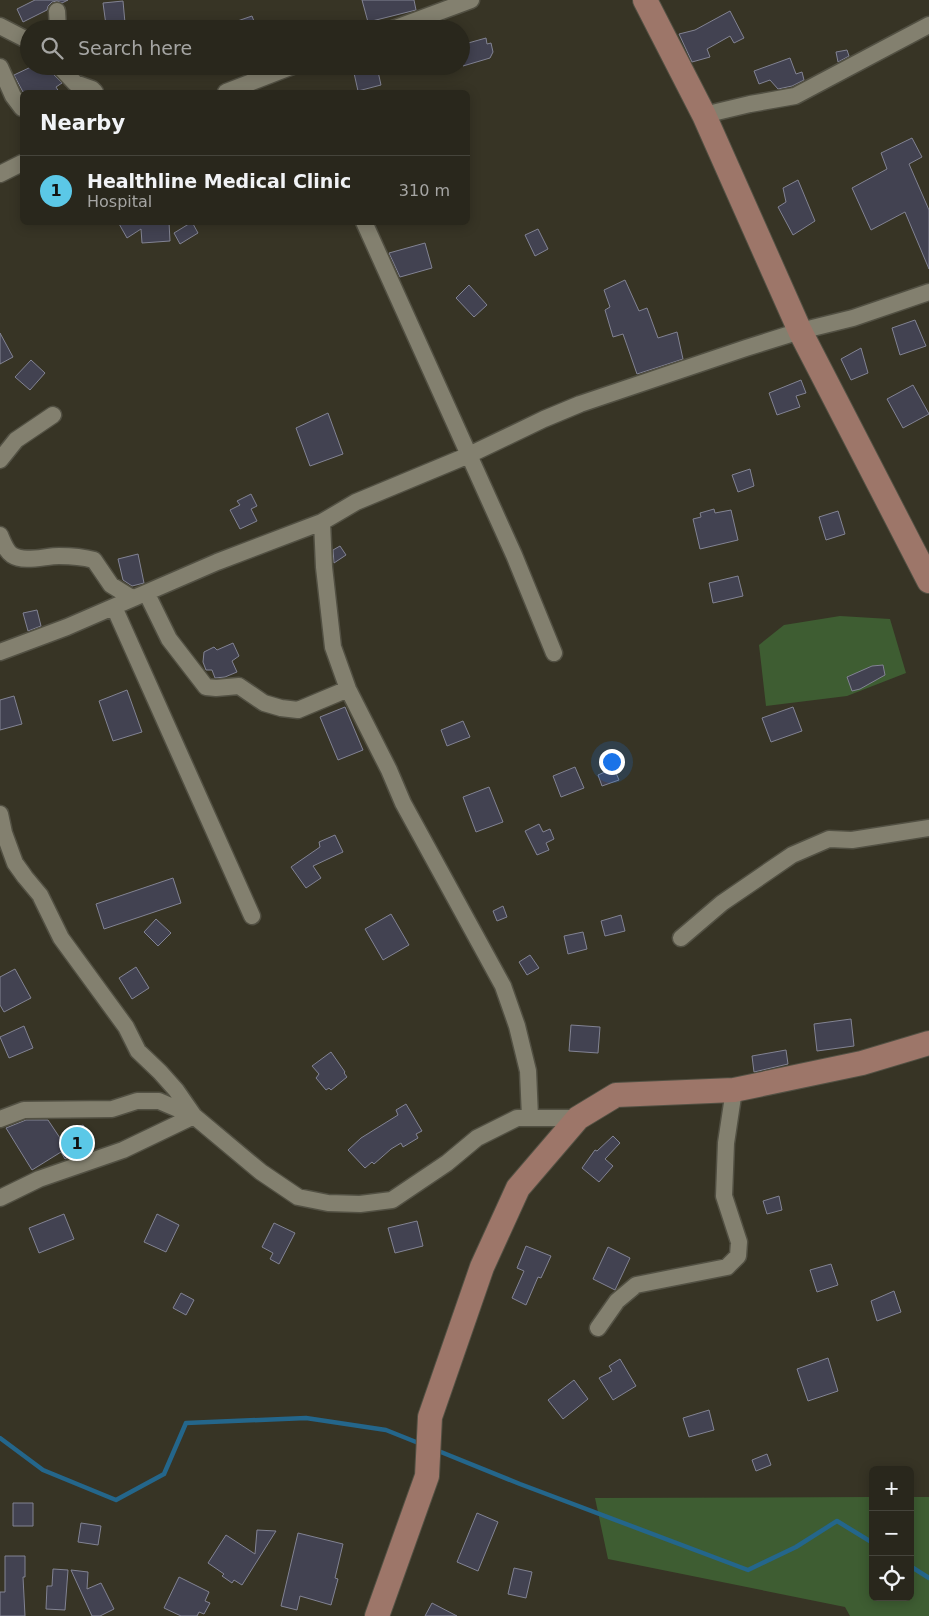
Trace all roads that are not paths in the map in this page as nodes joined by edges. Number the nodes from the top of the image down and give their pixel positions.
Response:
1 (471, 0) edge
2 (645, 0) edge
3 (436, 6) edge
4 (57, 11) dead end
5 (58, 20) edge
6 (410, 20) edge
7 (929, 25) edge
8 (0, 26) edge
9 (20, 36) edge
10 (0, 68) edge
11 (68, 75) edge
12 (270, 75) edge
13 (93, 90) edge
14 (231, 90) edge
15 (20, 106) edge
16 (704, 115) junction
17 (20, 164) edge
18 (0, 174) edge
19 (365, 225) edge
20 (929, 292) edge
21 (800, 331) junction
22 (53, 415) dead end
23 (469, 455) junction
24 (0, 460) edge
25 (322, 522) junction
26 (0, 535) edge
27 (929, 581) edge
28 (139, 596) junction
29 (114, 607) junction
30 (0, 652) edge
31 (554, 653) dead end
32 (348, 689) junction
33 (0, 814) edge
34 (929, 828) edge
35 (252, 916) dead end
36 (681, 938) dead end
37 (929, 1043) edge
38 (734, 1090) junction
39 (194, 1116) junction
40 (530, 1116) junction
41 (578, 1118) junction
42 (0, 1120) edge
43 (0, 1198) edge
44 (598, 1328) dead end
45 (378, 1616) edge

1 - 3 street
2 - 16 main road
3 - 6 street
4 - 5 street
7 - 16 street
8 - 9 street
10 - 15 street
11 - 13 street
12 - 14 street
16 - 21 main road
17 - 18 street
19 - 23 street
20 - 21 street
21 - 23 street
21 - 27 main road
22 - 24 street
23 - 25 street
23 - 31 street
25 - 28 street
25 - 32 street
26 - 28 street
28 - 29 street
28 - 32 street
29 - 30 street
29 - 35 street
32 - 40 street
33 - 39 street
34 - 36 street
37 - 38 main road
38 - 41 main road
38 - 44 street
39 - 40 street
39 - 42 street
39 - 43 street
40 - 41 street
41 - 45 main road

